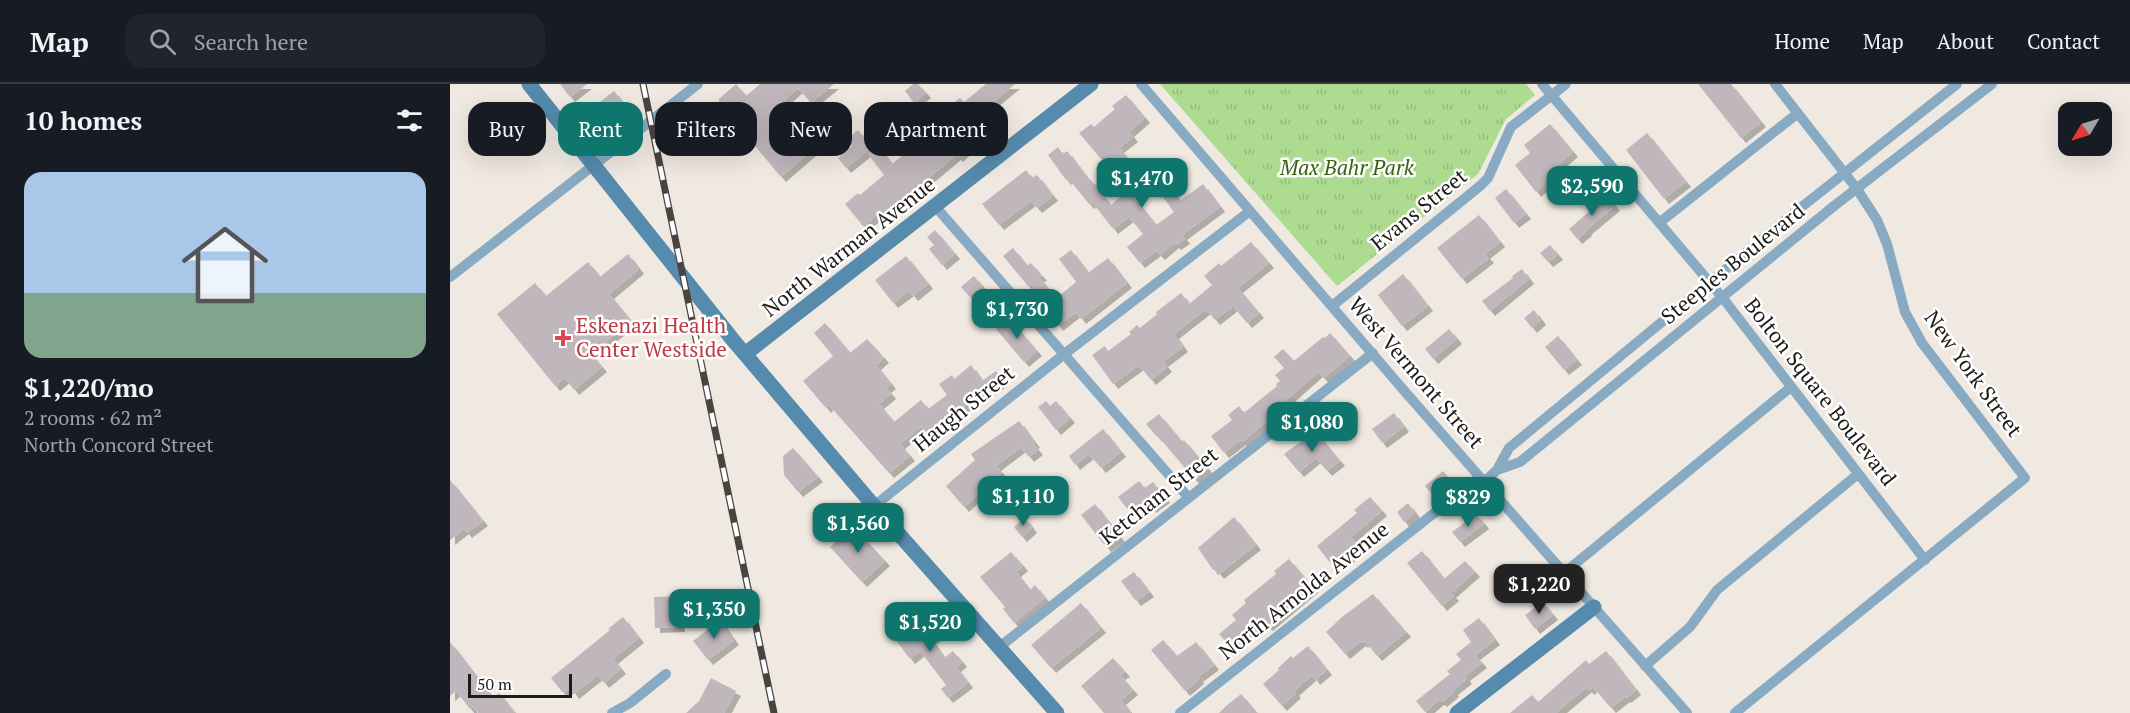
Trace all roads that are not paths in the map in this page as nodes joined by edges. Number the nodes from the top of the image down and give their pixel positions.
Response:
1 (529, 84) edge
2 (698, 84) edge
3 (1091, 84) edge
4 (1141, 84) edge
5 (1542, 84) edge
6 (1566, 84) edge
7 (1775, 84) edge
8 (1957, 84) edge
9 (1992, 84) edge
10 (1552, 95) junction
11 (1798, 113) junction
12 (595, 165) junction
13 (1844, 173) junction
14 (1857, 189) junction
15 (935, 206) junction
16 (1250, 211) junction
17 (1659, 223) junction
18 (450, 277) edge
19 (1709, 283) junction
20 (1722, 297) junction
21 (1332, 306) junction
22 (1373, 353) junction
23 (745, 354) junction
24 (1064, 354) junction
25 (1791, 387) junction
26 (1497, 470) junction
27 (1858, 474) junction
28 (1482, 479) junction
29 (1189, 498) junction
30 (874, 506) junction
31 (1925, 560) junction
32 (1564, 573) junction
33 (1594, 607) junction
34 (998, 648) junction
35 (1645, 666) junction
36 (666, 674) dead end
37 (612, 713) edge
38 (1057, 713) edge
39 (1179, 713) edge
40 (1457, 713) edge
41 (1687, 713) edge
42 (1734, 713) edge

1 - 12 main road
2 - 12 street
3 - 15 main road, North Warman Avenue
4 - 16 street, West Vermont Street
5 - 10 street, Bolton Square Boulevard
6 - 10 street, Evans Street
7 - 11 street, New York Street
8 - 13 street, Steeples Boulevard
9 - 14 street, Steeples Boulevard
10 - 17 street, Bolton Square Boulevard
10 - 21 street, Evans Street
11 - 13 street, New York Street
11 - 17 street
12 - 18 street
12 - 23 main road
13 - 14 street, New York Street
13 - 19 street, Steeples Boulevard
14 - 20 street, Steeples Boulevard
14 - 31 street, New York Street
15 - 23 main road, North Warman Avenue
15 - 24 street
16 - 21 street, West Vermont Street
16 - 24 street, Haugh Street
17 - 19 street, Bolton Square Boulevard
19 - 20 street, Bolton Square Boulevard
19 - 26 street, Steeples Boulevard
20 - 25 street, Bolton Square Boulevard
20 - 26 street, Steeples Boulevard
21 - 22 street, West Vermont Street
22 - 28 street, West Vermont Street
22 - 29 street, Ketcham Street
23 - 30 main road
24 - 29 street
24 - 30 street, Haugh Street
25 - 27 street, Bolton Square Boulevard
25 - 32 street
26 - 28 street, Steeples Boulevard
27 - 31 street, Bolton Square Boulevard
27 - 35 street
28 - 32 street, West Vermont Street
28 - 39 street, North Arnolda Avenue
29 - 34 street, Ketcham Street
30 - 34 main road
31 - 42 street
32 - 33 street, West Vermont Street
33 - 35 street, West Vermont Street
33 - 40 main road
34 - 38 main road
35 - 41 street, West Vermont Street
36 - 37 street

